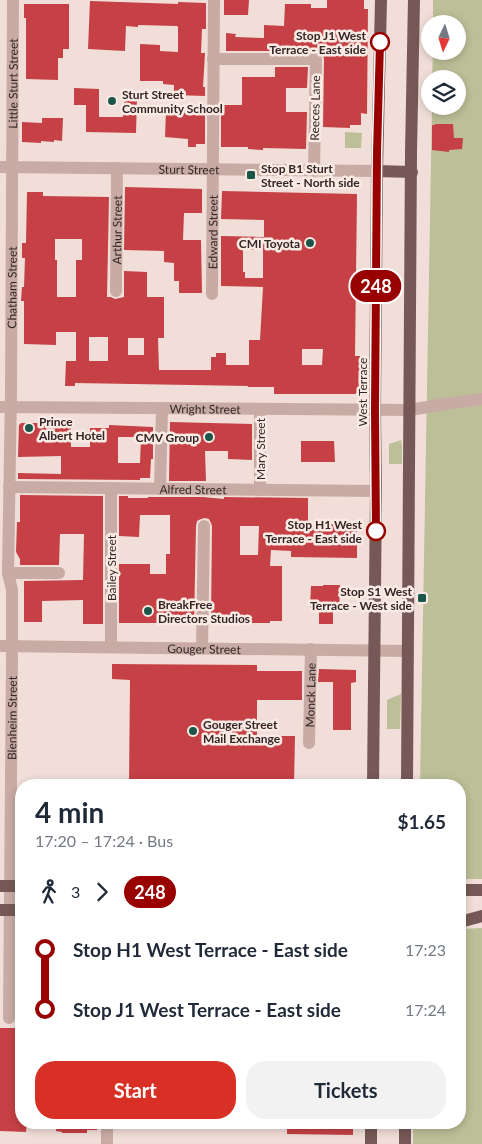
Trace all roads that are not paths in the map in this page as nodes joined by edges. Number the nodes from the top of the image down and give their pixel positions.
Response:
1 (13, 0) edge
2 (214, 0) edge
3 (381, 0) edge
4 (414, 0) edge
5 (213, 59) junction
6 (6, 167) edge
7 (117, 168) junction
8 (214, 169) junction
9 (314, 170) junction
10 (377, 171) junction
11 (412, 172) junction
12 (116, 291) dead end
13 (212, 294) dead end
14 (482, 399) edge
15 (5, 407) edge
16 (162, 408) junction
17 (260, 409) junction
18 (375, 410) junction
19 (410, 410) junction
20 (9, 487) junction
21 (111, 488) junction
22 (160, 489) junction
23 (260, 490) junction
24 (376, 491) junction
25 (204, 526) dead end
26 (59, 573) dead end
27 (8, 574) junction
28 (6, 646) edge
29 (111, 647) junction
30 (202, 648) junction
31 (311, 650) junction
32 (375, 650) junction
33 (408, 651) junction
34 (309, 743) dead end
35 (6, 764) edge
36 (373, 779) edge
37 (407, 779) edge
38 (11, 886) edge
39 (466, 890) edge
40 (482, 890) edge
41 (11, 910) edge
42 (466, 915) edge
43 (482, 915) edge
44 (466, 920) edge
45 (9, 1018) dead end
46 (107, 1129) edge
47 (371, 1129) edge
48 (405, 1129) edge
49 (107, 1144) edge
50 (371, 1144) edge
51 (404, 1144) edge

1 - 6 street, Little Sturt Street
2 - 5 street, Edward Street
3 - 10 main road, West Terrace
4 - 11 main road
5 - 8 street, Edward Street
5 - 9 street, Reeces Lane
6 - 7 street, Sturt Street
6 - 15 street, Chatham Street
7 - 8 street, Sturt Street
7 - 12 street, Arthur Street
8 - 9 street, Sturt Street
8 - 13 street, Edward Street
9 - 10 street, Sturt Street
10 - 11 main road
10 - 18 main road, West Terrace
11 - 19 main road
14 - 19 street, Wright Street
15 - 16 street, Wright Street
15 - 20 street, Chatham Street
16 - 17 street, Wright Street
16 - 22 street
17 - 18 street, Wright Street
17 - 23 street, Mary Street
18 - 19 street, Wright Street
18 - 24 main road, West Terrace
19 - 33 main road
20 - 21 street, Alfred Street
20 - 27 street, Blenheim Street
21 - 22 street, Alfred Street
21 - 29 street, Bailey Street
22 - 23 street, Alfred Street
23 - 24 street, Alfred Street
24 - 32 main road, West Terrace
25 - 30 street
26 - 27 street
27 - 28 street, Blenheim Street
28 - 29 street, Gouger Street
28 - 35 street, Blenheim Street
29 - 30 street, Gouger Street
30 - 31 street, Gouger Street
31 - 32 street, Gouger Street
31 - 34 street, Monck Lane
32 - 33 street, Gouger Street
32 - 36 main road, West Terrace
33 - 37 main road
35 - 38 street, Blenheim Street
38 - 41 street, Blenheim Street
39 - 40 main road
41 - 45 street, Blenheim Street
42 - 43 main road
43 - 44 main road
46 - 49 street
47 - 50 main road
48 - 51 main road

